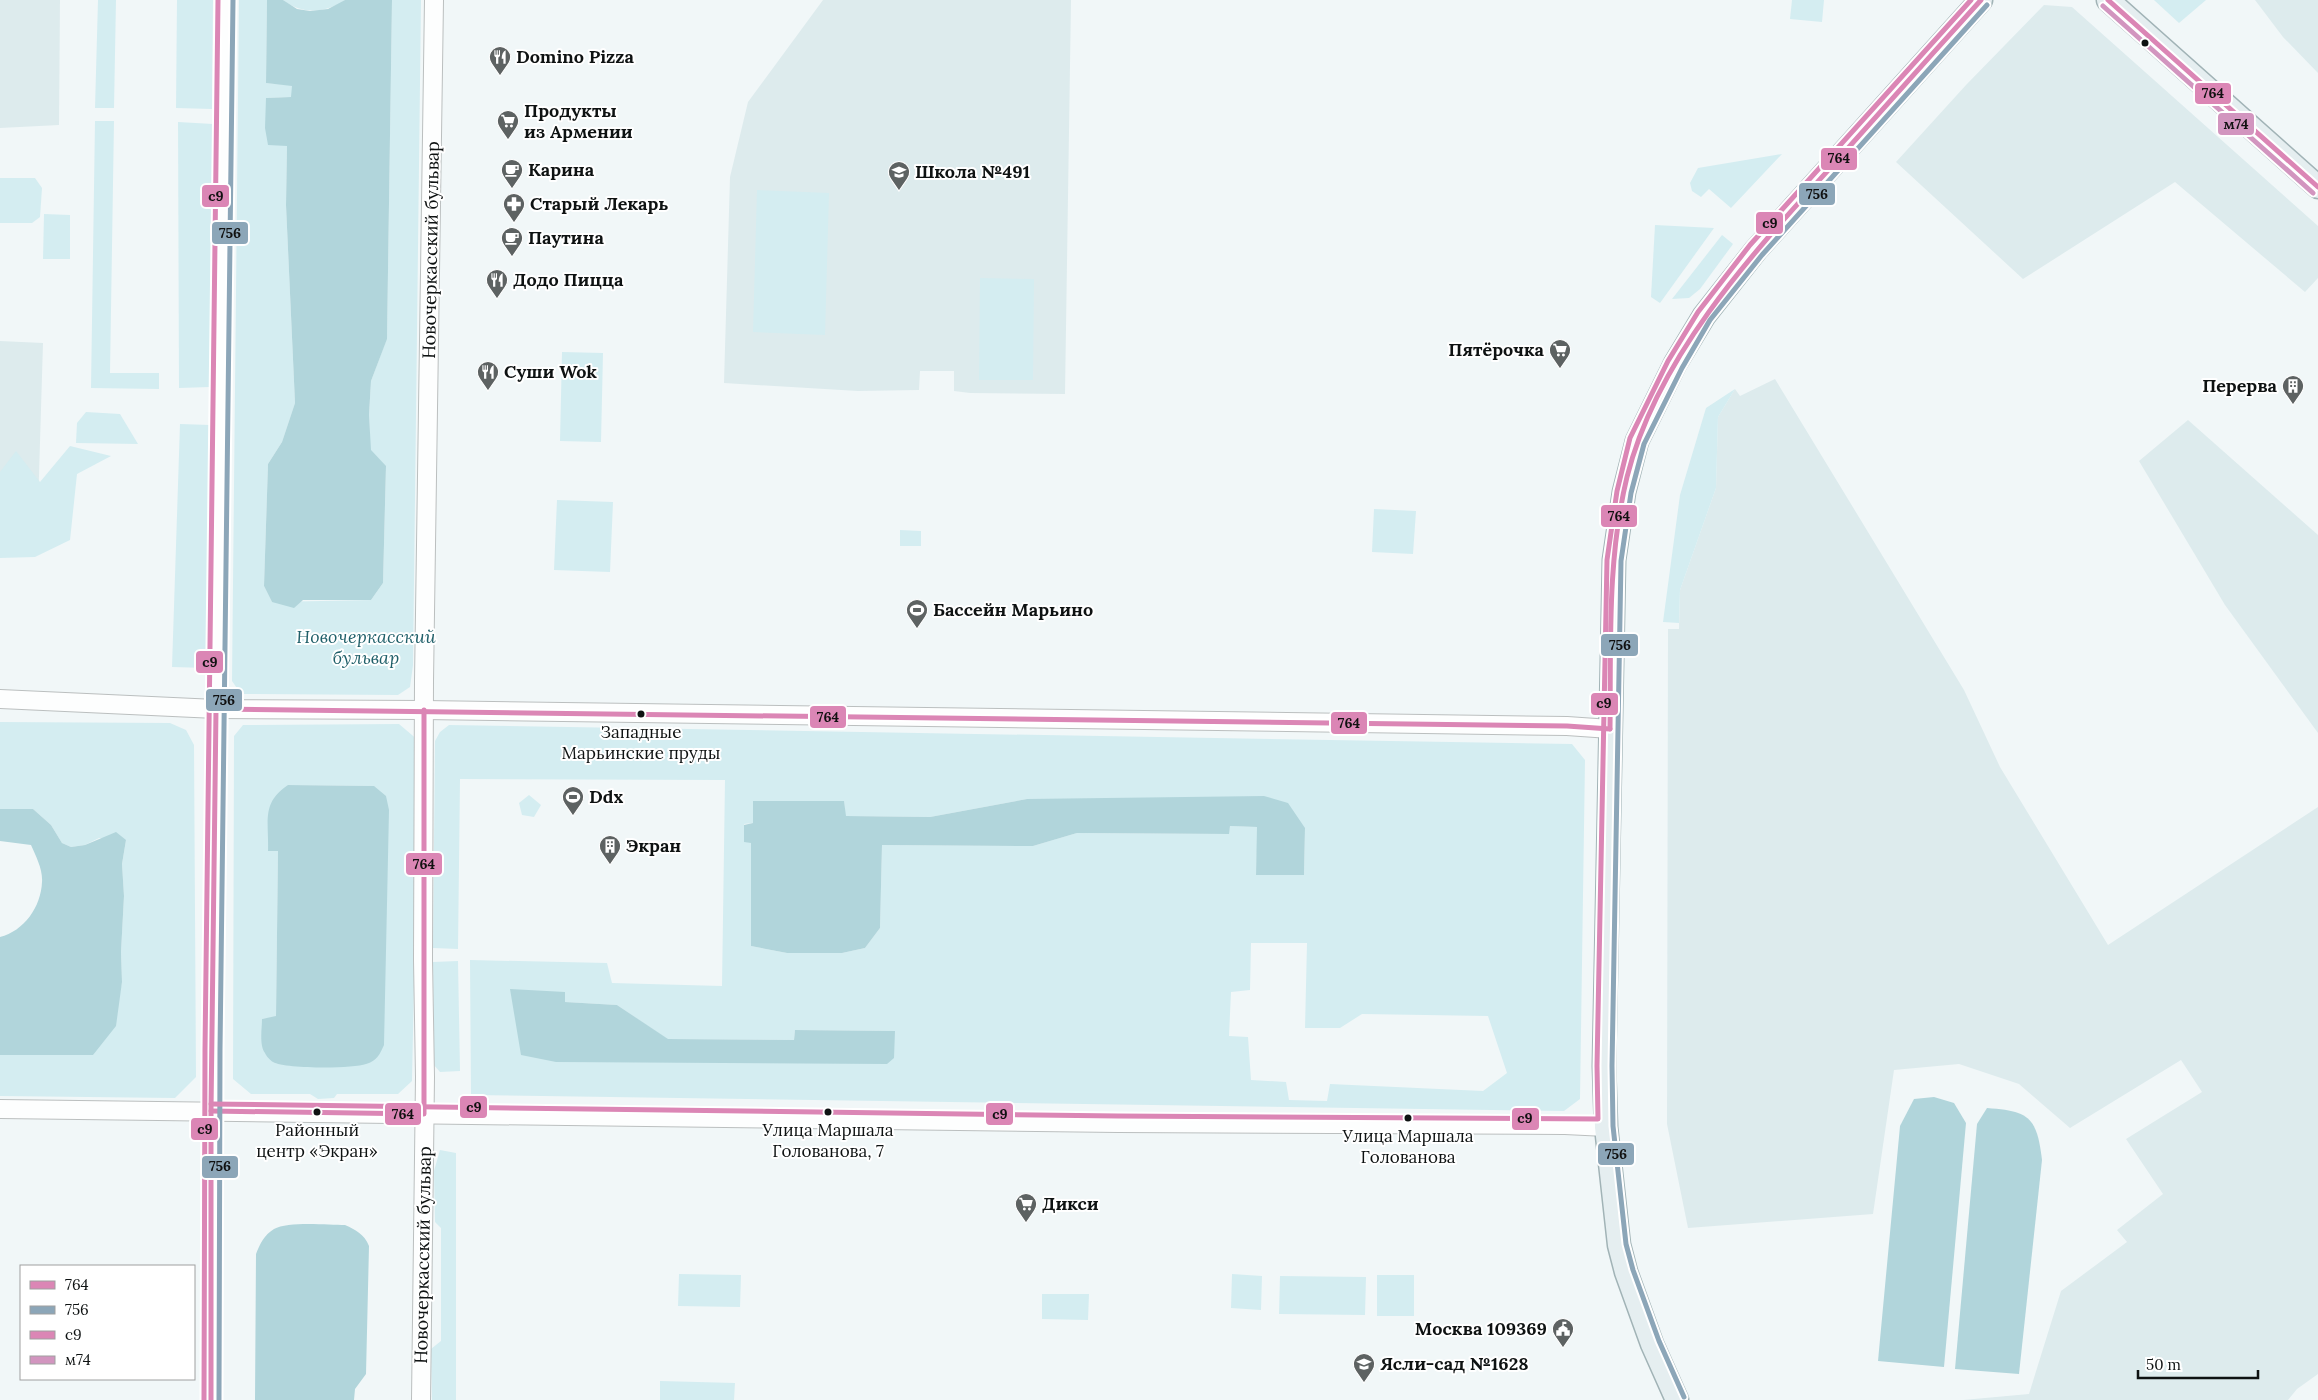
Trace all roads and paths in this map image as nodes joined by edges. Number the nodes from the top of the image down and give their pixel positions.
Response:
1 (226, 0) edge
2 (434, 0) edge
3 (2108, 0) edge
4 (1975, 2) edge
5 (2318, 188) edge
6 (0, 699) edge
7 (216, 710) junction
8 (424, 710) junction
9 (1610, 729) junction
10 (0, 1109) edge
11 (211, 1111) junction
12 (424, 1114) junction
13 (1606, 1127) junction
14 (211, 1400) edge
15 (421, 1400) edge
16 (1677, 1400) edge

1 - 7 street
2 - 8 street, Новочеркасский бульвар
3 - 5 main road
4 - 9 main road
6 - 7 street
7 - 8 street
7 - 11 street
8 - 9 street
8 - 12 street, Новочеркасский бульвар
9 - 13 main road
10 - 11 street
11 - 12 street
11 - 14 street
12 - 13 street
12 - 15 street, Новочеркасский бульвар
13 - 16 main road

